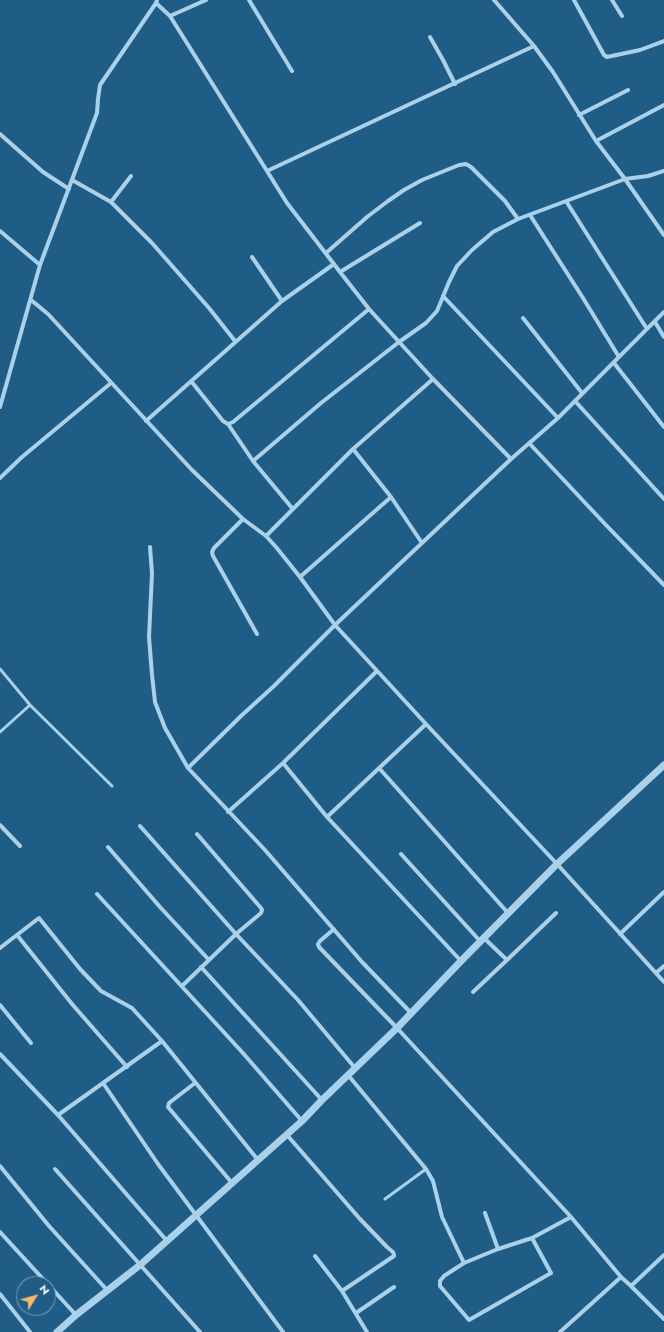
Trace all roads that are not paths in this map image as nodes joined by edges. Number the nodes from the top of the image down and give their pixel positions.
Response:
1 (206, 0) edge
2 (249, 0) edge
3 (494, 0) edge
4 (574, 0) edge
5 (612, 0) edge
6 (156, 2) edge
7 (170, 16) junction
8 (622, 16) dead end
9 (430, 37) dead end
10 (664, 41) edge
11 (534, 46) junction
12 (292, 71) dead end
13 (455, 84) junction
14 (628, 90) dead end
15 (664, 105) edge
16 (579, 115) junction
17 (0, 134) edge
18 (596, 141) junction
19 (268, 171) junction
20 (664, 171) edge
21 (131, 176) dead end
22 (626, 179) junction
23 (72, 180) junction
24 (69, 189) junction
25 (566, 200) junction
26 (111, 202) junction
27 (530, 215) junction
28 (518, 220) junction
29 (420, 223) dead end
30 (0, 231) edge
31 (664, 235) edge
32 (326, 253) junction
33 (252, 257) dead end
34 (334, 264) junction
35 (40, 265) junction
36 (340, 272) junction
37 (443, 296) junction
38 (31, 300) junction
39 (282, 301) junction
40 (369, 309) junction
41 (664, 312) edge
42 (523, 318) dead end
43 (655, 322) junction
44 (647, 329) junction
45 (664, 337) edge
46 (235, 341) junction
47 (399, 342) junction
48 (619, 358) junction
49 (614, 362) junction
50 (433, 379) junction
51 (192, 381) junction
52 (111, 383) junction
53 (582, 393) junction
54 (1, 399) edge
55 (575, 401) junction
56 (0, 407) edge
57 (558, 418) junction
58 (146, 421) junction
59 (228, 424) junction
60 (664, 427) edge
61 (529, 443) junction
62 (353, 448) junction
63 (511, 459) junction
64 (253, 461) junction
65 (0, 478) edge
66 (391, 497) junction
67 (664, 499) edge
68 (292, 508) junction
69 (243, 519) junction
70 (266, 536) junction
71 (422, 543) junction
72 (150, 547) dead end
73 (300, 577) junction
74 (664, 585) edge
75 (335, 625) junction
76 (257, 634) dead end
77 (0, 669) edge
78 (377, 670) junction
79 (30, 705) junction
80 (426, 724) junction
81 (0, 732) edge
82 (283, 763) junction
83 (664, 765) edge
84 (188, 768) junction
85 (379, 768) junction
86 (112, 786) dead end
87 (228, 812) junction
88 (327, 817) junction
89 (0, 825) edge
90 (140, 826) dead end
91 (197, 834) dead end
92 (20, 846) dead end
93 (108, 847) dead end
94 (402, 854) dead end
95 (557, 864) junction
96 (664, 892) edge
97 (97, 894) dead end
98 (508, 913) junction
99 (556, 913) dead end
100 (334, 929) junction
101 (236, 934) junction
102 (620, 934) junction
103 (16, 935) junction
104 (482, 940) junction
105 (0, 948) edge
106 (209, 960) junction
107 (507, 960) junction
108 (461, 961) junction
109 (664, 966) edge
110 (201, 967) junction
111 (656, 973) junction
112 (664, 982) edge
113 (182, 986) junction
114 (473, 992) dead end
115 (0, 1005) edge
116 (411, 1012) junction
117 (397, 1028) junction
118 (162, 1041) junction
119 (31, 1043) dead end
120 (0, 1054) edge
121 (127, 1067) junction
122 (355, 1068) junction
123 (348, 1075) junction
124 (103, 1083) junction
125 (195, 1083) junction
126 (322, 1100) junction
127 (58, 1115) junction
128 (302, 1121) junction
129 (287, 1135) junction
130 (258, 1160) junction
131 (0, 1166) edge
132 (55, 1169) dead end
133 (426, 1169) junction
134 (232, 1183) junction
135 (385, 1199) dead end
136 (485, 1213) dead end
137 (196, 1214) junction
138 (571, 1217) junction
139 (0, 1232) edge
140 (532, 1238) junction
141 (167, 1241) junction
142 (498, 1249) junction
143 (664, 1255) edge
144 (315, 1256) dead end
145 (464, 1263) junction
146 (140, 1265) junction
147 (621, 1277) junction
148 (631, 1286) junction
149 (394, 1287) dead end
150 (107, 1290) junction
151 (342, 1291) junction
152 (0, 1294) edge
153 (356, 1313) junction
154 (76, 1314) junction
155 (664, 1319) edge
156 (30, 1332) edge
157 (57, 1332) edge
158 (200, 1332) edge
159 (283, 1332) edge
160 (367, 1332) edge
161 (560, 1332) edge

1 - 7 street
2 - 12 street
3 - 11 street
4 - 10 street
5 - 8 street
6 - 7 street
6 - 23 street
7 - 19 street
9 - 13 street
11 - 13 street
11 - 16 street
13 - 19 street
14 - 16 street
15 - 18 street
16 - 18 street
17 - 24 street
18 - 22 street
19 - 32 street
20 - 22 street
21 - 26 street
22 - 25 street
22 - 31 street
23 - 24 street
23 - 26 street
24 - 35 street
25 - 27 street
25 - 44 street
26 - 46 street
27 - 28 street
27 - 48 street
28 - 32 street
28 - 37 street
29 - 36 street
30 - 35 street
32 - 34 street
33 - 39 street
34 - 36 street
34 - 39 street
35 - 38 street
36 - 40 street
37 - 47 street
37 - 57 street
38 - 52 street
38 - 54 street
39 - 46 street
40 - 47 street
40 - 59 street
41 - 43 street
42 - 53 street
43 - 44 street
43 - 45 street
44 - 48 street
46 - 51 street
47 - 50 street
47 - 64 street
48 - 49 street
49 - 53 street
49 - 60 street
50 - 62 street
50 - 63 street
51 - 58 street
51 - 59 street
52 - 58 street
52 - 65 street
53 - 55 street
54 - 56 street
55 - 57 street
55 - 67 street
57 - 61 street
58 - 69 street
59 - 64 street
61 - 63 street
61 - 74 street
62 - 66 street
62 - 68 street
63 - 71 street
64 - 68 street
66 - 71 street
66 - 73 street
68 - 70 street
69 - 70 street
69 - 76 street
70 - 73 street
71 - 75 street
72 - 84 street
73 - 75 street
75 - 78 street
75 - 84 street
77 - 79 lane
78 - 80 street
78 - 82 street
79 - 81 lane
79 - 86 lane
80 - 85 street
80 - 95 street
82 - 87 street
82 - 88 street
83 - 95 street
84 - 87 street
85 - 88 street
85 - 98 street
87 - 100 street
88 - 108 street
89 - 92 street
90 - 101 street
91 - 101 street
93 - 106 street
94 - 104 street
95 - 98 street
95 - 102 street
96 - 102 street
97 - 113 street
98 - 104 street
99 - 107 street
100 - 116 street
100 - 117 street
101 - 106 street
101 - 122 street
102 - 111 street
103 - 105 street
103 - 118 street
103 - 121 street
104 - 107 street
104 - 108 street
106 - 110 street
107 - 114 street
108 - 116 street
109 - 111 street
110 - 113 street
110 - 126 street
111 - 112 street
113 - 128 street
115 - 119 street
116 - 117 street
117 - 122 street
117 - 138 street
118 - 121 street
118 - 125 street
120 - 127 street
121 - 124 street
122 - 123 street
123 - 126 street
123 - 133 street
124 - 127 street
124 - 137 street
125 - 130 street
125 - 134 street
126 - 128 street
127 - 141 street
128 - 129 street
129 - 130 street
129 - 151 street
130 - 134 street
131 - 150 street
132 - 146 street
133 - 135 lane
133 - 145 street
134 - 137 street
136 - 142 street
137 - 141 street
137 - 159 street
138 - 140 street
138 - 147 street
139 - 154 street
140 - 142 street
140 - 145 street
141 - 146 street
142 - 145 street
143 - 148 street
144 - 151 street
146 - 150 street
146 - 158 street
147 - 148 street
147 - 161 street
148 - 155 street
149 - 153 street
150 - 154 street
151 - 153 street
152 - 156 street
153 - 160 street
154 - 157 street

